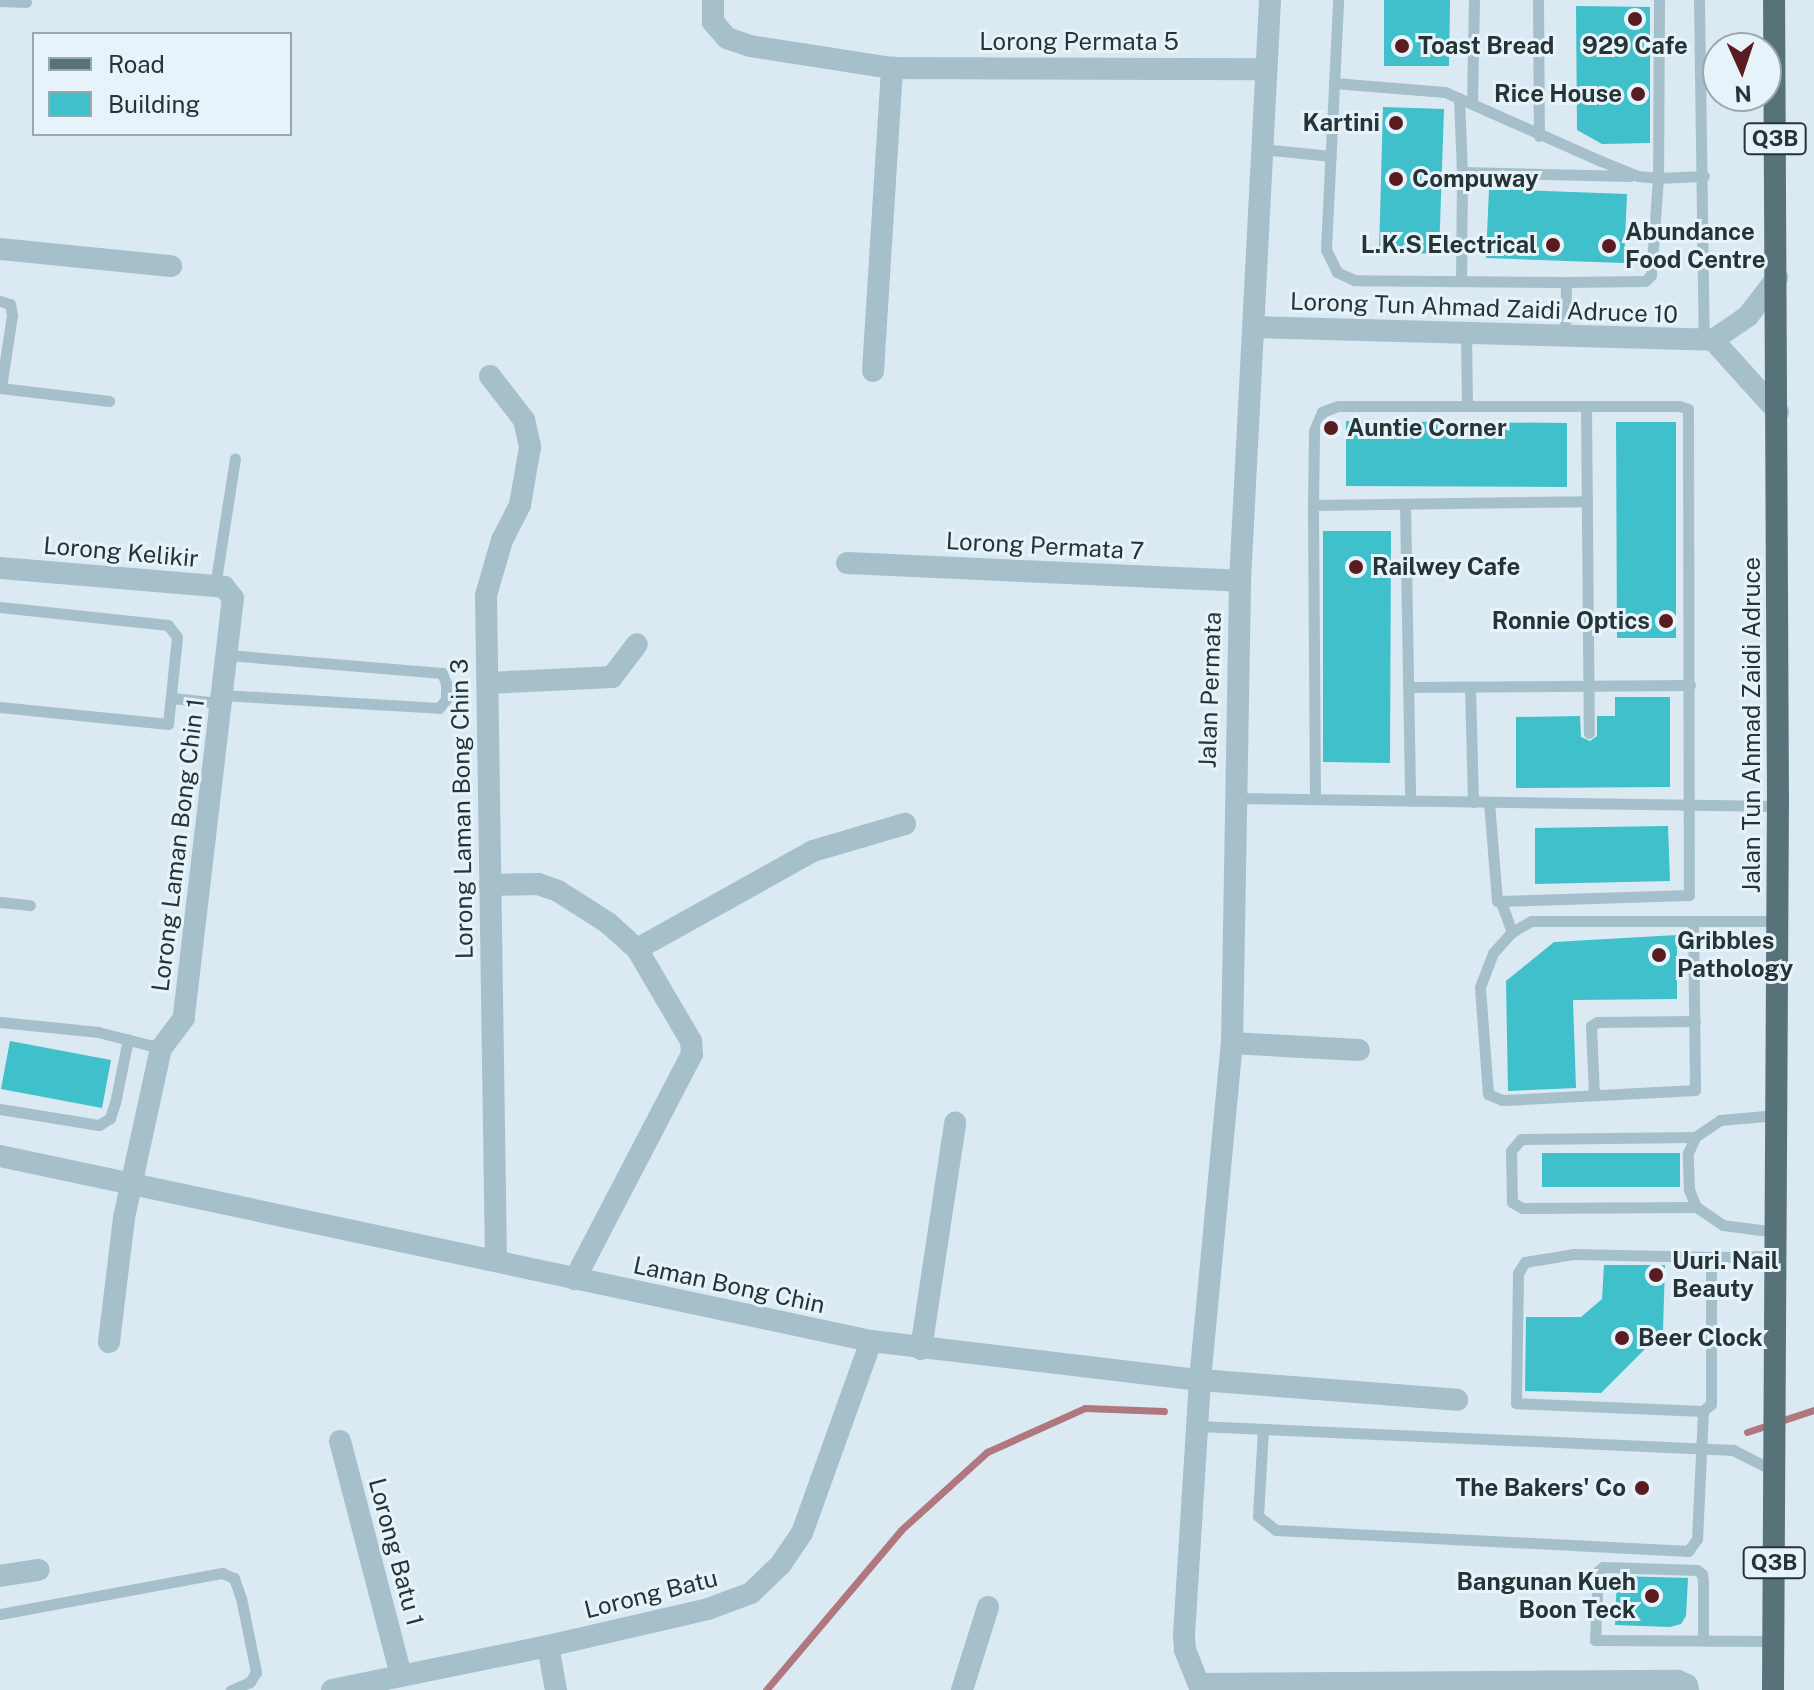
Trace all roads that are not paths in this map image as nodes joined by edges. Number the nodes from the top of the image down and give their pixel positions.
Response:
1 (713, 0) edge
2 (1270, 0) edge
3 (1338, 0) edge
4 (1474, 0) edge
5 (1538, 0) edge
6 (1659, 0) edge
7 (1699, 0) edge
8 (1774, 0) edge
9 (0, 1) edge
10 (26, 2) dead end
11 (892, 68) junction
12 (1266, 69) junction
13 (1334, 83) junction
14 (1459, 98) junction
15 (1472, 103) junction
16 (1539, 136) junction
17 (1262, 149) junction
18 (1331, 156) junction
19 (1462, 172) junction
20 (1638, 176) junction
21 (1704, 176) junction
22 (1658, 178) junction
23 (0, 249) edge
24 (171, 266) dead end
25 (1777, 278) junction
26 (1461, 280) junction
27 (1566, 282) junction
28 (0, 301) edge
29 (1254, 327) junction
30 (1466, 334) junction
31 (1565, 336) junction
32 (1708, 340) junction
33 (873, 371) dead end
34 (490, 376) dead end
35 (0, 388) edge
36 (109, 401) dead end
37 (1467, 406) junction
38 (1586, 407) junction
39 (1778, 412) junction
40 (235, 459) dead end
41 (1587, 501) junction
42 (1405, 504) junction
43 (1313, 505) junction
44 (847, 563) dead end
45 (0, 568) edge
46 (1240, 581) junction
47 (224, 592) junction
48 (0, 607) edge
49 (637, 644) dead end
50 (226, 655) junction
51 (489, 683) junction
52 (1690, 685) junction
53 (1588, 686) junction
54 (1408, 687) junction
55 (1470, 687) junction
56 (172, 698) junction
57 (221, 699) junction
58 (0, 707) edge
59 (1589, 733) dead end
60 (1233, 798) junction
61 (1315, 799) junction
62 (1410, 801) junction
63 (1473, 802) junction
64 (1489, 802) junction
65 (1690, 805) junction
66 (1778, 806) junction
67 (905, 824) dead end
68 (490, 885) junction
69 (0, 902) edge
70 (1501, 902) junction
71 (30, 905) dead end
72 (1693, 921) junction
73 (1778, 921) junction
74 (1512, 932) junction
75 (637, 949) junction
76 (1695, 1021) junction
77 (0, 1022) edge
78 (128, 1039) junction
79 (1232, 1043) junction
80 (161, 1048) junction
81 (1359, 1050) dead end
82 (1594, 1095) junction
83 (0, 1109) edge
84 (1777, 1115) junction
85 (955, 1123) dead end
86 (1695, 1137) junction
87 (0, 1156) edge
88 (131, 1184) junction
89 (1696, 1207) junction
90 (1777, 1232) junction
91 (1777, 1256) junction
92 (1711, 1257) junction
93 (496, 1261) junction
94 (575, 1279) junction
95 (871, 1341) junction
96 (109, 1342) dead end
97 (921, 1349) junction
98 (1200, 1380) junction
99 (1457, 1400) dead end
100 (1703, 1411) junction
101 (1198, 1426) junction
102 (1263, 1429) junction
103 (340, 1441) dead end
104 (1701, 1448) junction
105 (1775, 1471) junction
106 (39, 1570) dead end
107 (0, 1576) edge
108 (988, 1607) dead end
109 (0, 1614) edge
110 (1703, 1639) junction
111 (1773, 1641) junction
112 (548, 1646) junction
113 (401, 1676) junction
114 (1276, 1686) edge
115 (1200, 1687) edge
116 (231, 1690) edge
117 (332, 1690) edge
118 (556, 1690) edge
119 (962, 1690) edge
120 (1688, 1690) edge
121 (1773, 1690) edge

1 - 11 street, Lorong Permata 5
2 - 12 street, Jalan Permata
3 - 13 lane
4 - 15 lane
5 - 16 lane
6 - 22 lane
7 - 21 lane
8 - 25 main road, Jalan Tun Ahmad Zaidi Adruce / Q3B
9 - 10 lane
11 - 12 street, Lorong Permata 5
11 - 33 street
12 - 17 street, Jalan Permata
13 - 14 lane
13 - 18 lane
14 - 15 lane
14 - 19 lane
15 - 16 lane
16 - 20 lane
17 - 18 lane
17 - 29 street, Jalan Permata
18 - 26 lane
19 - 20 lane
19 - 26 lane
20 - 22 lane
21 - 22 lane
21 - 32 lane
22 - 27 lane
23 - 24 street
25 - 32 street
25 - 39 main road, Jalan Tun Ahmad Zaidi Adruce / Q3B
26 - 27 lane
27 - 31 lane
28 - 35 lane
29 - 30 street, Lorong Tun Ahmad Zaidi Adruce 10
29 - 46 street, Jalan Permata
30 - 31 street, Lorong Tun Ahmad Zaidi Adruce 10
30 - 37 lane
31 - 32 street, Lorong Tun Ahmad Zaidi Adruce 10
32 - 39 street
34 - 51 street, Lorong Laman Bong Chin 3
35 - 36 lane
37 - 38 lane
37 - 43 lane
38 - 41 lane
38 - 52 lane
39 - 66 main road, Jalan Tun Ahmad Zaidi Adruce / Q3B
40 - 47 lane
41 - 42 lane
41 - 53 lane
42 - 43 lane
42 - 54 lane
43 - 61 lane
44 - 46 street, Lorong Permata 7
45 - 47 street, Lorong Kelikir
46 - 60 street, Jalan Permata
47 - 50 street, Lorong Laman Bong Chin 1
48 - 56 lane
49 - 51 street
50 - 57 street, Lorong Laman Bong Chin 1
50 - 57 lane
51 - 68 street, Lorong Laman Bong Chin 3
52 - 53 lane
52 - 65 lane
53 - 55 lane
53 - 59 lane
54 - 55 lane
54 - 62 lane
55 - 63 lane
56 - 57 lane
56 - 58 lane
57 - 80 street, Lorong Laman Bong Chin 1
60 - 61 lane
60 - 79 street, Jalan Permata
61 - 62 lane
62 - 63 lane
63 - 64 lane
64 - 65 lane
64 - 70 lane
65 - 66 lane
65 - 70 lane
66 - 73 main road, Jalan Tun Ahmad Zaidi Adruce / Q3B
67 - 75 street
68 - 75 street
68 - 93 street, Lorong Laman Bong Chin 3
69 - 71 lane
70 - 74 lane
72 - 73 lane
72 - 74 lane
72 - 76 lane
73 - 84 main road, Jalan Tun Ahmad Zaidi Adruce / Q3B
74 - 82 lane
75 - 94 street
76 - 82 lane
76 - 82 lane
77 - 78 lane
78 - 80 lane
78 - 83 lane
79 - 81 street
79 - 98 street, Jalan Permata
80 - 88 street, Lorong Laman Bong Chin 1
84 - 86 lane
84 - 90 main road, Jalan Tun Ahmad Zaidi Adruce / Q3B
85 - 97 street
86 - 89 lane
86 - 89 lane
87 - 88 street, Laman Bong Chin
88 - 93 street, Laman Bong Chin
88 - 96 street, Lorong Laman Bong Chin 1
89 - 90 lane
90 - 91 main road, Jalan Tun Ahmad Zaidi Adruce / Q3B
91 - 92 lane
91 - 105 main road, Jalan Tun Ahmad Zaidi Adruce / Q3B
92 - 100 lane
92 - 100 lane
93 - 94 street, Laman Bong Chin
94 - 95 street, Laman Bong Chin
95 - 97 street, Laman Bong Chin
95 - 112 street, Lorong Batu
97 - 98 street, Laman Bong Chin
98 - 99 street, Laman Bong Chin
98 - 101 street, Jalan Permata
100 - 104 lane
101 - 102 lane
101 - 115 street, Jalan Permata
102 - 104 lane
102 - 104 lane
103 - 113 street, Lorong Batu 1
104 - 105 lane
105 - 111 main road, Jalan Tun Ahmad Zaidi Adruce / Q3B
106 - 107 street
108 - 119 street
109 - 116 lane
110 - 110 lane
110 - 111 lane
111 - 121 main road, Jalan Tun Ahmad Zaidi Adruce / Q3B
112 - 113 street, Lorong Batu
112 - 118 street
113 - 117 street, Lorong Batu
114 - 115 street
114 - 120 street

